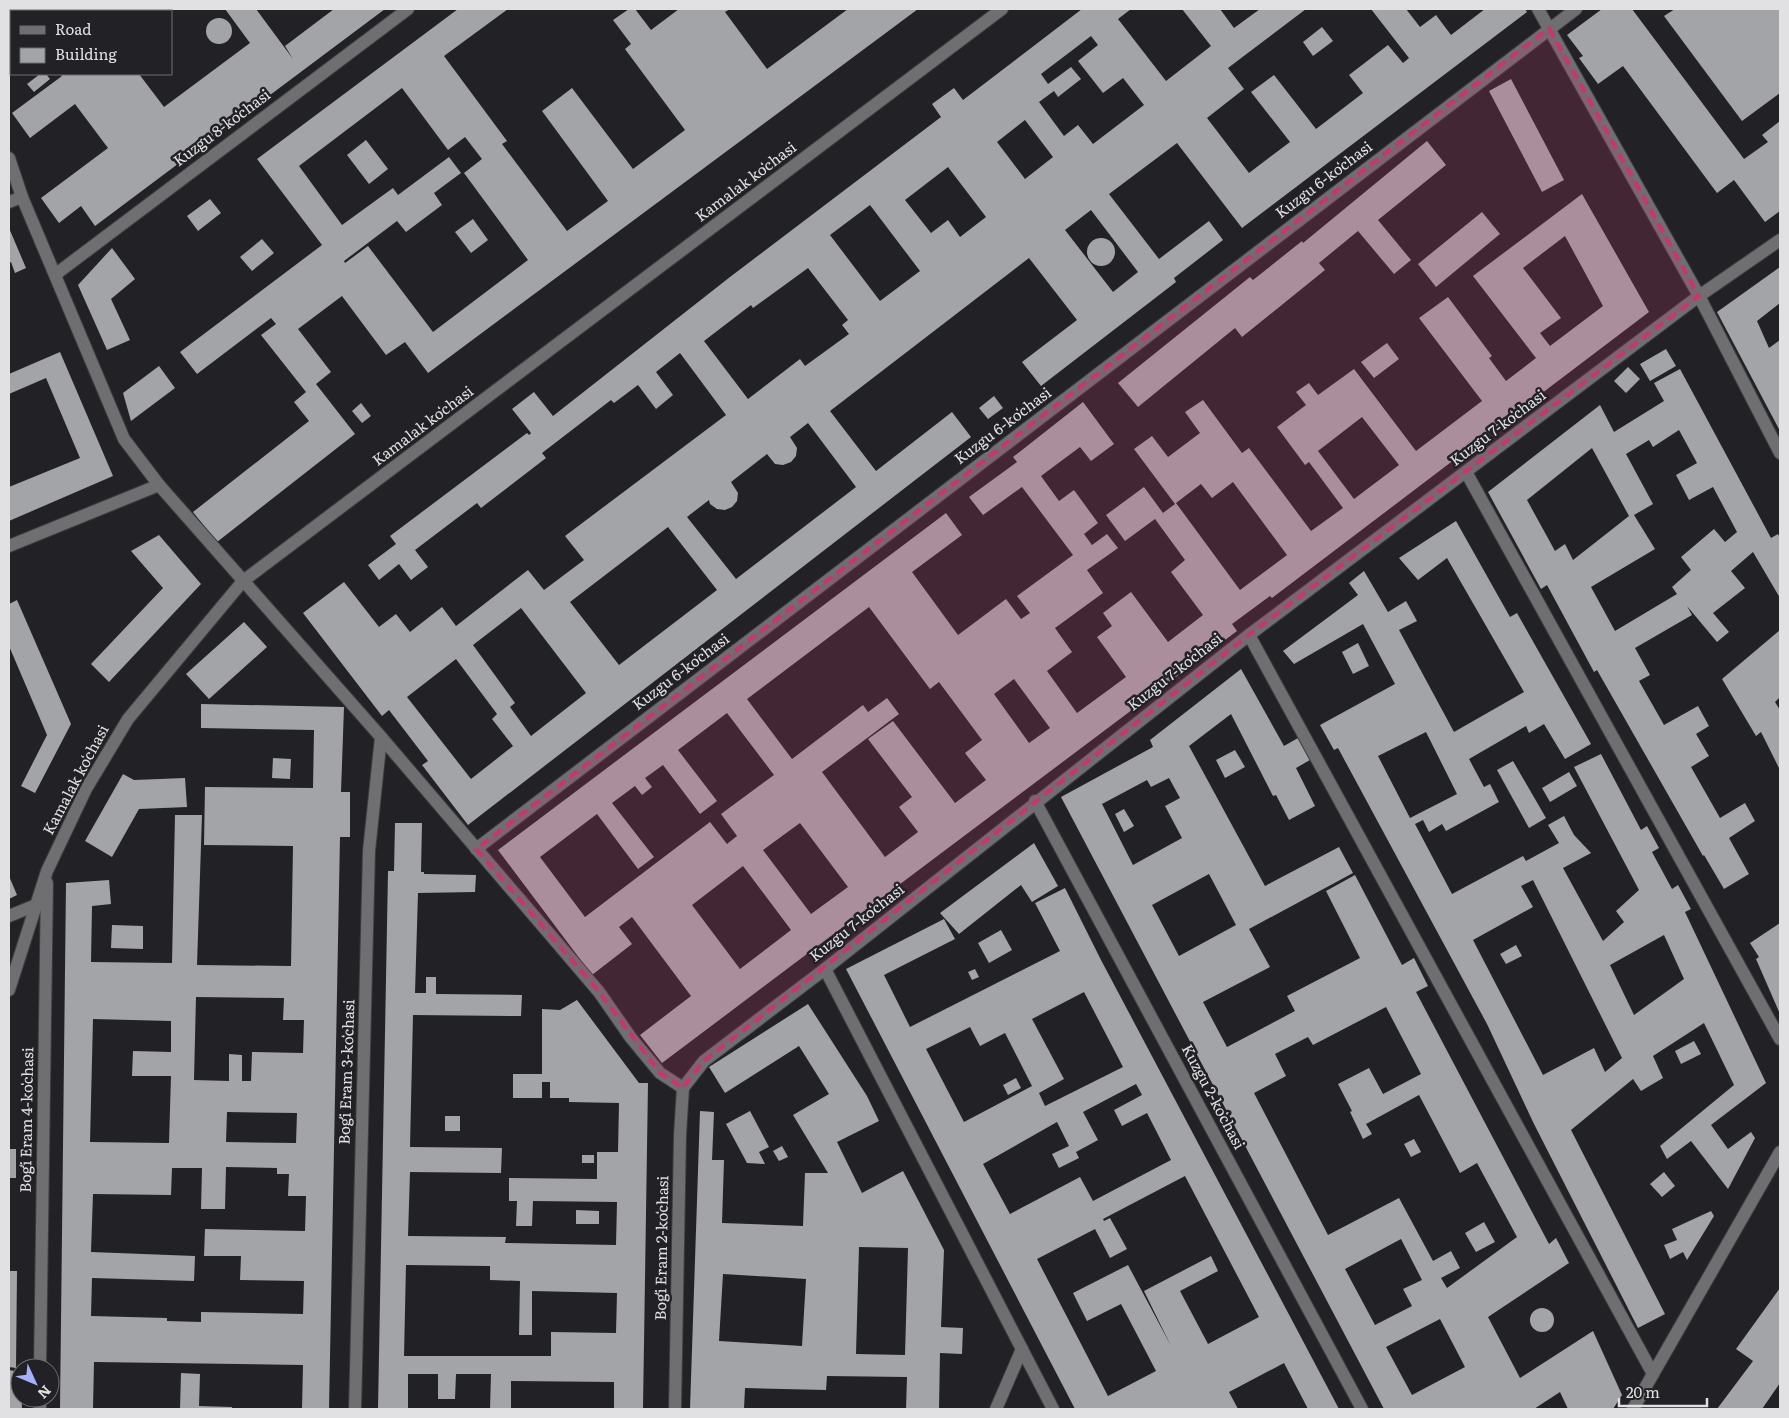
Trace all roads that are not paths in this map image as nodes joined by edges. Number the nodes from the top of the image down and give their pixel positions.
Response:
1 (408, 9) edge
2 (1002, 9) edge
3 (1538, 9) edge
4 (1576, 9) edge
5 (1549, 28) junction
6 (9, 158) edge
7 (22, 196) junction
8 (9, 202) edge
9 (1780, 240) edge
10 (56, 274) junction
11 (1699, 296) junction
12 (1780, 453) edge
13 (1466, 472) junction
14 (159, 485) junction
15 (9, 546) edge
16 (243, 581) junction
17 (1249, 634) junction
18 (381, 737) junction
19 (1035, 801) junction
20 (476, 849) junction
21 (47, 872) junction
22 (36, 905) junction
23 (9, 916) edge
24 (824, 969) junction
25 (9, 990) edge
26 (1780, 1038) edge
27 (683, 1088) junction
28 (1780, 1152) edge
29 (1022, 1349) junction
30 (40, 1358) edge
31 (1653, 1374) junction
32 (355, 1409) edge
33 (675, 1409) edge
34 (996, 1409) edge
35 (1053, 1409) edge
36 (1362, 1409) edge
37 (1633, 1409) edge

1 - 10 street, Kuzgu 8-koʻchasi
2 - 16 street, Kamalak koʻchasi
3 - 5 street
4 - 5 street, Kuzgu 6-koʻchasi
5 - 11 street
5 - 20 street, Kuzgu 6-koʻchasi
6 - 7 street
7 - 8 street
7 - 10 street
9 - 11 street, Kuzgu 7-koʻchasi
10 - 14 street
11 - 12 street
11 - 13 street, Kuzgu 7-koʻchasi
13 - 17 street, Kuzgu 7-koʻchasi
13 - 26 street
14 - 15 street
14 - 16 street
16 - 18 street
16 - 21 street, Kamalak koʻchasi
17 - 19 street, Kuzgu 7-koʻchasi
17 - 31 street
18 - 20 street
18 - 32 street, Bogʻi Eram 3-koʻchasi
19 - 24 street, Kuzgu 7-koʻchasi
19 - 36 street, Kuzgu 2-koʻchasi
20 - 27 street
21 - 22 street, Kamalak koʻchasi
21 - 30 street, Bogʻi Eram 4-koʻchasi
22 - 23 street
22 - 25 street, Kamalak koʻchasi
24 - 27 street, Kuzgu 7-koʻchasi
24 - 29 street
27 - 33 street, Bogʻi Eram 2-koʻchasi
28 - 31 street
29 - 34 street
29 - 35 street
31 - 37 street

